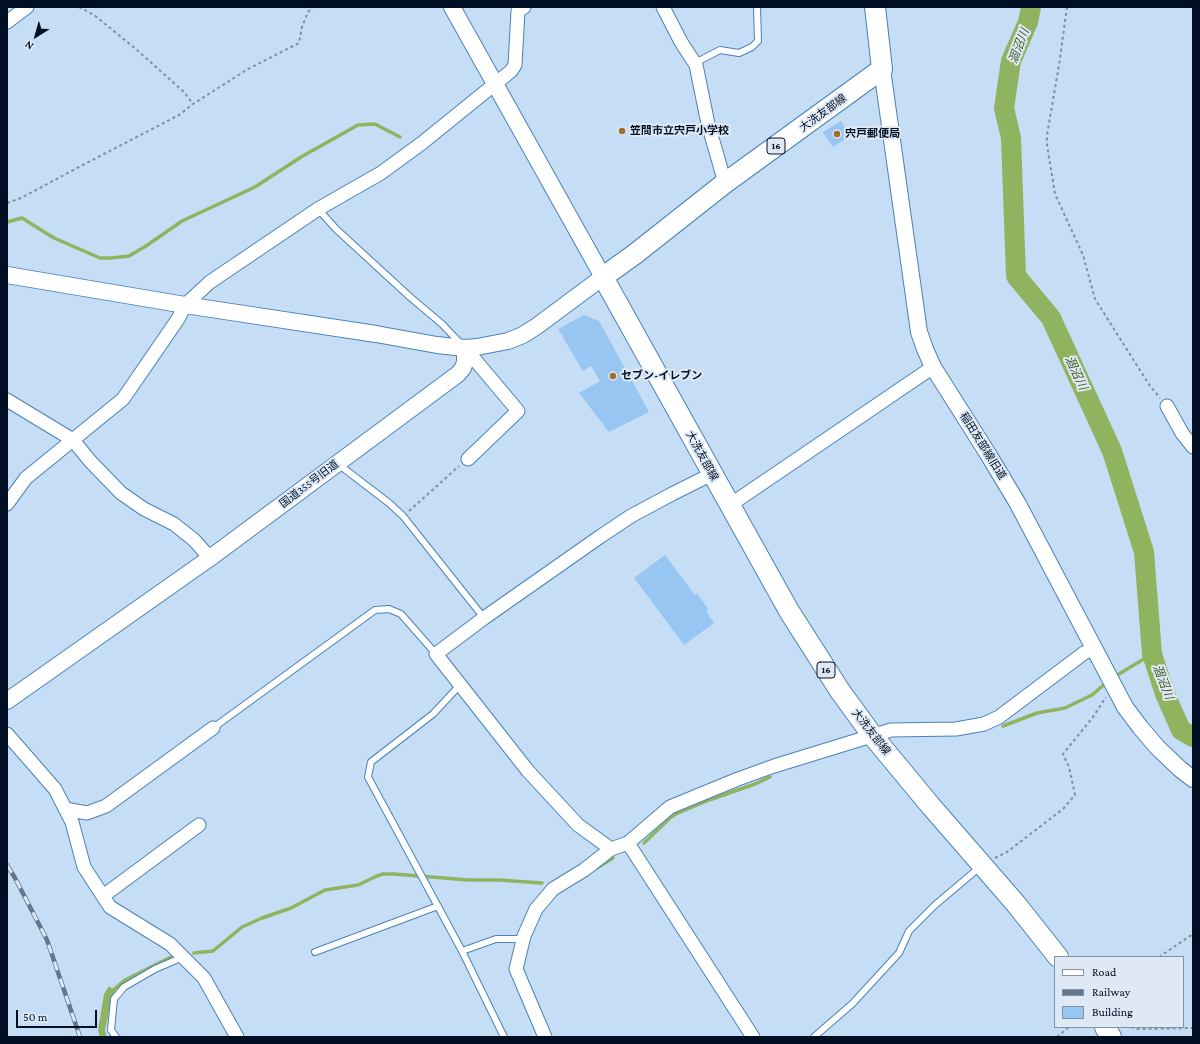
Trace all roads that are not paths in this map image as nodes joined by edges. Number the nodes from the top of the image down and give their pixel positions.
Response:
1 (27, 7) edge
2 (452, 7) edge
3 (524, 7) edge
4 (663, 7) edge
5 (757, 7) edge
6 (875, 7) edge
7 (7, 22) edge
8 (695, 63) junction
9 (882, 69) junction
10 (495, 84) junction
11 (725, 183) junction
12 (318, 209) junction
13 (7, 275) edge
14 (603, 277) junction
15 (185, 305) junction
16 (465, 348) junction
17 (933, 367) junction
18 (7, 400) edge
19 (1167, 406) road end
20 (73, 440) junction
21 (1193, 447) edge
22 (468, 459) road end
23 (337, 464) junction
24 (712, 474) junction
25 (7, 504) edge
26 (730, 505) junction
27 (210, 558) junction
28 (484, 618) junction
29 (1094, 649) junction
30 (436, 654) junction
31 (460, 684) junction
32 (7, 701) edge
33 (213, 728) joint
34 (7, 734) edge
35 (872, 735) junction
36 (1193, 779) edge
37 (65, 809) junction
38 (199, 825) dead end
39 (628, 843) junction
40 (611, 849) junction
41 (983, 865) junction
42 (103, 896) junction
43 (438, 906) junction
44 (524, 939) junction
45 (462, 951) junction
46 (314, 952) dead end
47 (1057, 956) edge
48 (183, 957) junction
49 (1106, 1028) edge
50 (116, 1037) edge
51 (237, 1037) edge
52 (504, 1037) edge
53 (545, 1037) edge
54 (753, 1037) edge
55 (814, 1037) edge
56 (1111, 1037) edge

1 - 7 street
2 - 10 street
3 - 10 street
4 - 8 street
5 - 8 lane
6 - 9 main road
8 - 11 street
9 - 11 main road, 大洗友部線 / 16
9 - 17 street, 稲田友部線旧道
10 - 12 street
10 - 14 street
11 - 14 main road, 大洗友部線 / 16
12 - 15 street
12 - 16 lane
13 - 15 street
14 - 16 street
14 - 24 main road, 大洗友部線 / 16
15 - 16 street
15 - 20 street
16 - 22 street
16 - 23 street, 国道355号旧道
17 - 26 street
17 - 29 street, 稲田友部線旧道
18 - 20 street
19 - 21 street
20 - 25 street
20 - 27 street
23 - 27 street, 国道355号旧道
23 - 28 lane
24 - 26 main road, 大洗友部線 / 16
24 - 28 street
26 - 35 main road, 大洗友部線 / 16
27 - 32 street, 国道355号旧道
28 - 30 street
29 - 35 street
29 - 36 street, 稲田友部線旧道
30 - 31 street
30 - 33 lane
31 - 40 street
31 - 43 lane
33 - 37 street
34 - 37 street
35 - 39 street
35 - 41 main road, 大洗友部線 / 16
37 - 42 street
38 - 42 street
39 - 40 street
39 - 54 street
40 - 44 street
41 - 47 main road, 大洗友部線 / 16
41 - 55 lane
42 - 48 street
43 - 45 lane
43 - 46 lane
44 - 45 lane
44 - 53 street
45 - 52 lane
48 - 50 lane
48 - 51 street
49 - 56 main road

